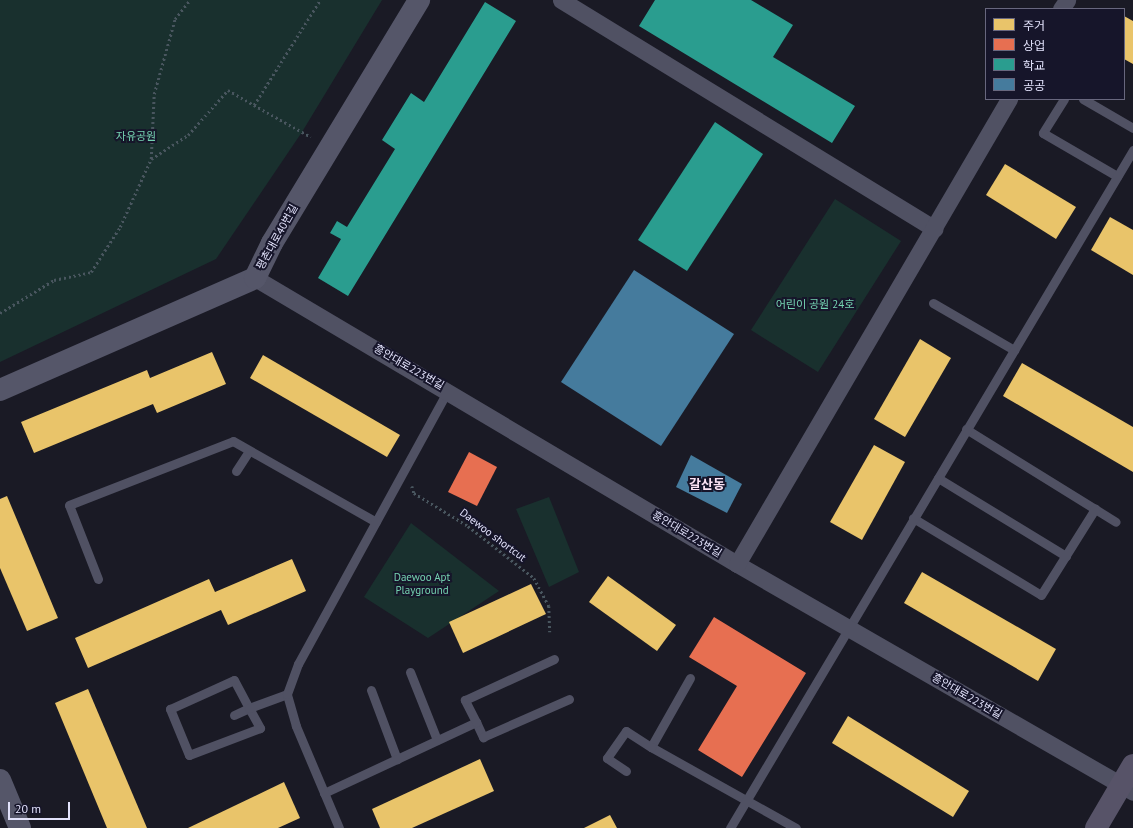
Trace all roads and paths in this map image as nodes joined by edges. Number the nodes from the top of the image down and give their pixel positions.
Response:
1 (190, 0) edge
2 (320, 0) edge
3 (419, 0) edge
4 (561, 0) edge
5 (1008, 100) edge
6 (1063, 100) edge
7 (1085, 100) edge
8 (254, 105) junction
9 (1133, 128) edge
10 (316, 140) dead end
11 (1133, 150) edge
12 (151, 159) junction
13 (1129, 166) edge
14 (1117, 176) junction
15 (934, 229) junction
16 (255, 278) junction
17 (933, 303) dead end
18 (0, 313) edge
19 (1014, 350) junction
20 (0, 390) edge
21 (448, 390) junction
22 (966, 430) junction
23 (249, 451) junction
24 (406, 467) junction
25 (236, 472) dead end
26 (938, 478) junction
27 (1095, 509) junction
28 (913, 518) junction
29 (376, 522) junction
30 (1116, 522) dead end
31 (1066, 556) junction
32 (738, 564) junction
33 (98, 579) dead end
34 (850, 628) junction
35 (550, 632) dead end
36 (554, 659) dead end
37 (410, 672) dead end
38 (690, 678) dead end
39 (371, 690) dead end
40 (287, 694) junction
41 (569, 699) dead end
42 (249, 708) junction
43 (234, 715) dead end
44 (476, 722) junction
45 (437, 740) junction
46 (651, 747) junction
47 (397, 759) junction
48 (1133, 765) edge
49 (626, 771) dead end
50 (0, 780) edge
51 (1127, 789) edge
52 (324, 793) junction
53 (746, 801) junction
54 (20, 828) edge
55 (339, 828) edge
56 (730, 828) edge
57 (796, 828) edge
58 (1096, 828) edge

1 - 12 path
2 - 8 path
3 - 16 street, 평촌대로40번길
4 - 15 street
5 - 15 street
6 - 14 lane
7 - 9 lane
8 - 10 path
8 - 12 path
11 - 13 lane
12 - 18 path
13 - 14 lane
14 - 19 lane
15 - 32 street
16 - 20 street, 평촌대로40번길
16 - 21 street, 흥안대로223번길
17 - 19 lane
19 - 22 lane
21 - 24 lane
21 - 32 street, 흥안대로223번길
22 - 26 lane
22 - 27 lane
23 - 25 lane
23 - 29 lane
23 - 33 lane
24 - 29 lane
24 - 35 path, Daewoo shortcut
26 - 28 lane
26 - 31 lane
27 - 30 lane
27 - 31 lane
28 - 31 lane
28 - 34 lane
29 - 40 lane
32 - 34 street, 흥안대로223번길
34 - 51 street, 흥안대로223번길
34 - 53 lane
36 - 44 lane
37 - 45 lane
38 - 46 lane
39 - 47 lane
40 - 42 lane
40 - 52 lane
41 - 44 lane
42 - 42 lane
42 - 43 lane
44 - 45 lane
45 - 47 lane
46 - 49 lane
46 - 53 lane
47 - 52 lane
48 - 51 main road
50 - 54 street
51 - 58 main road
52 - 55 lane
53 - 56 lane
53 - 57 lane

